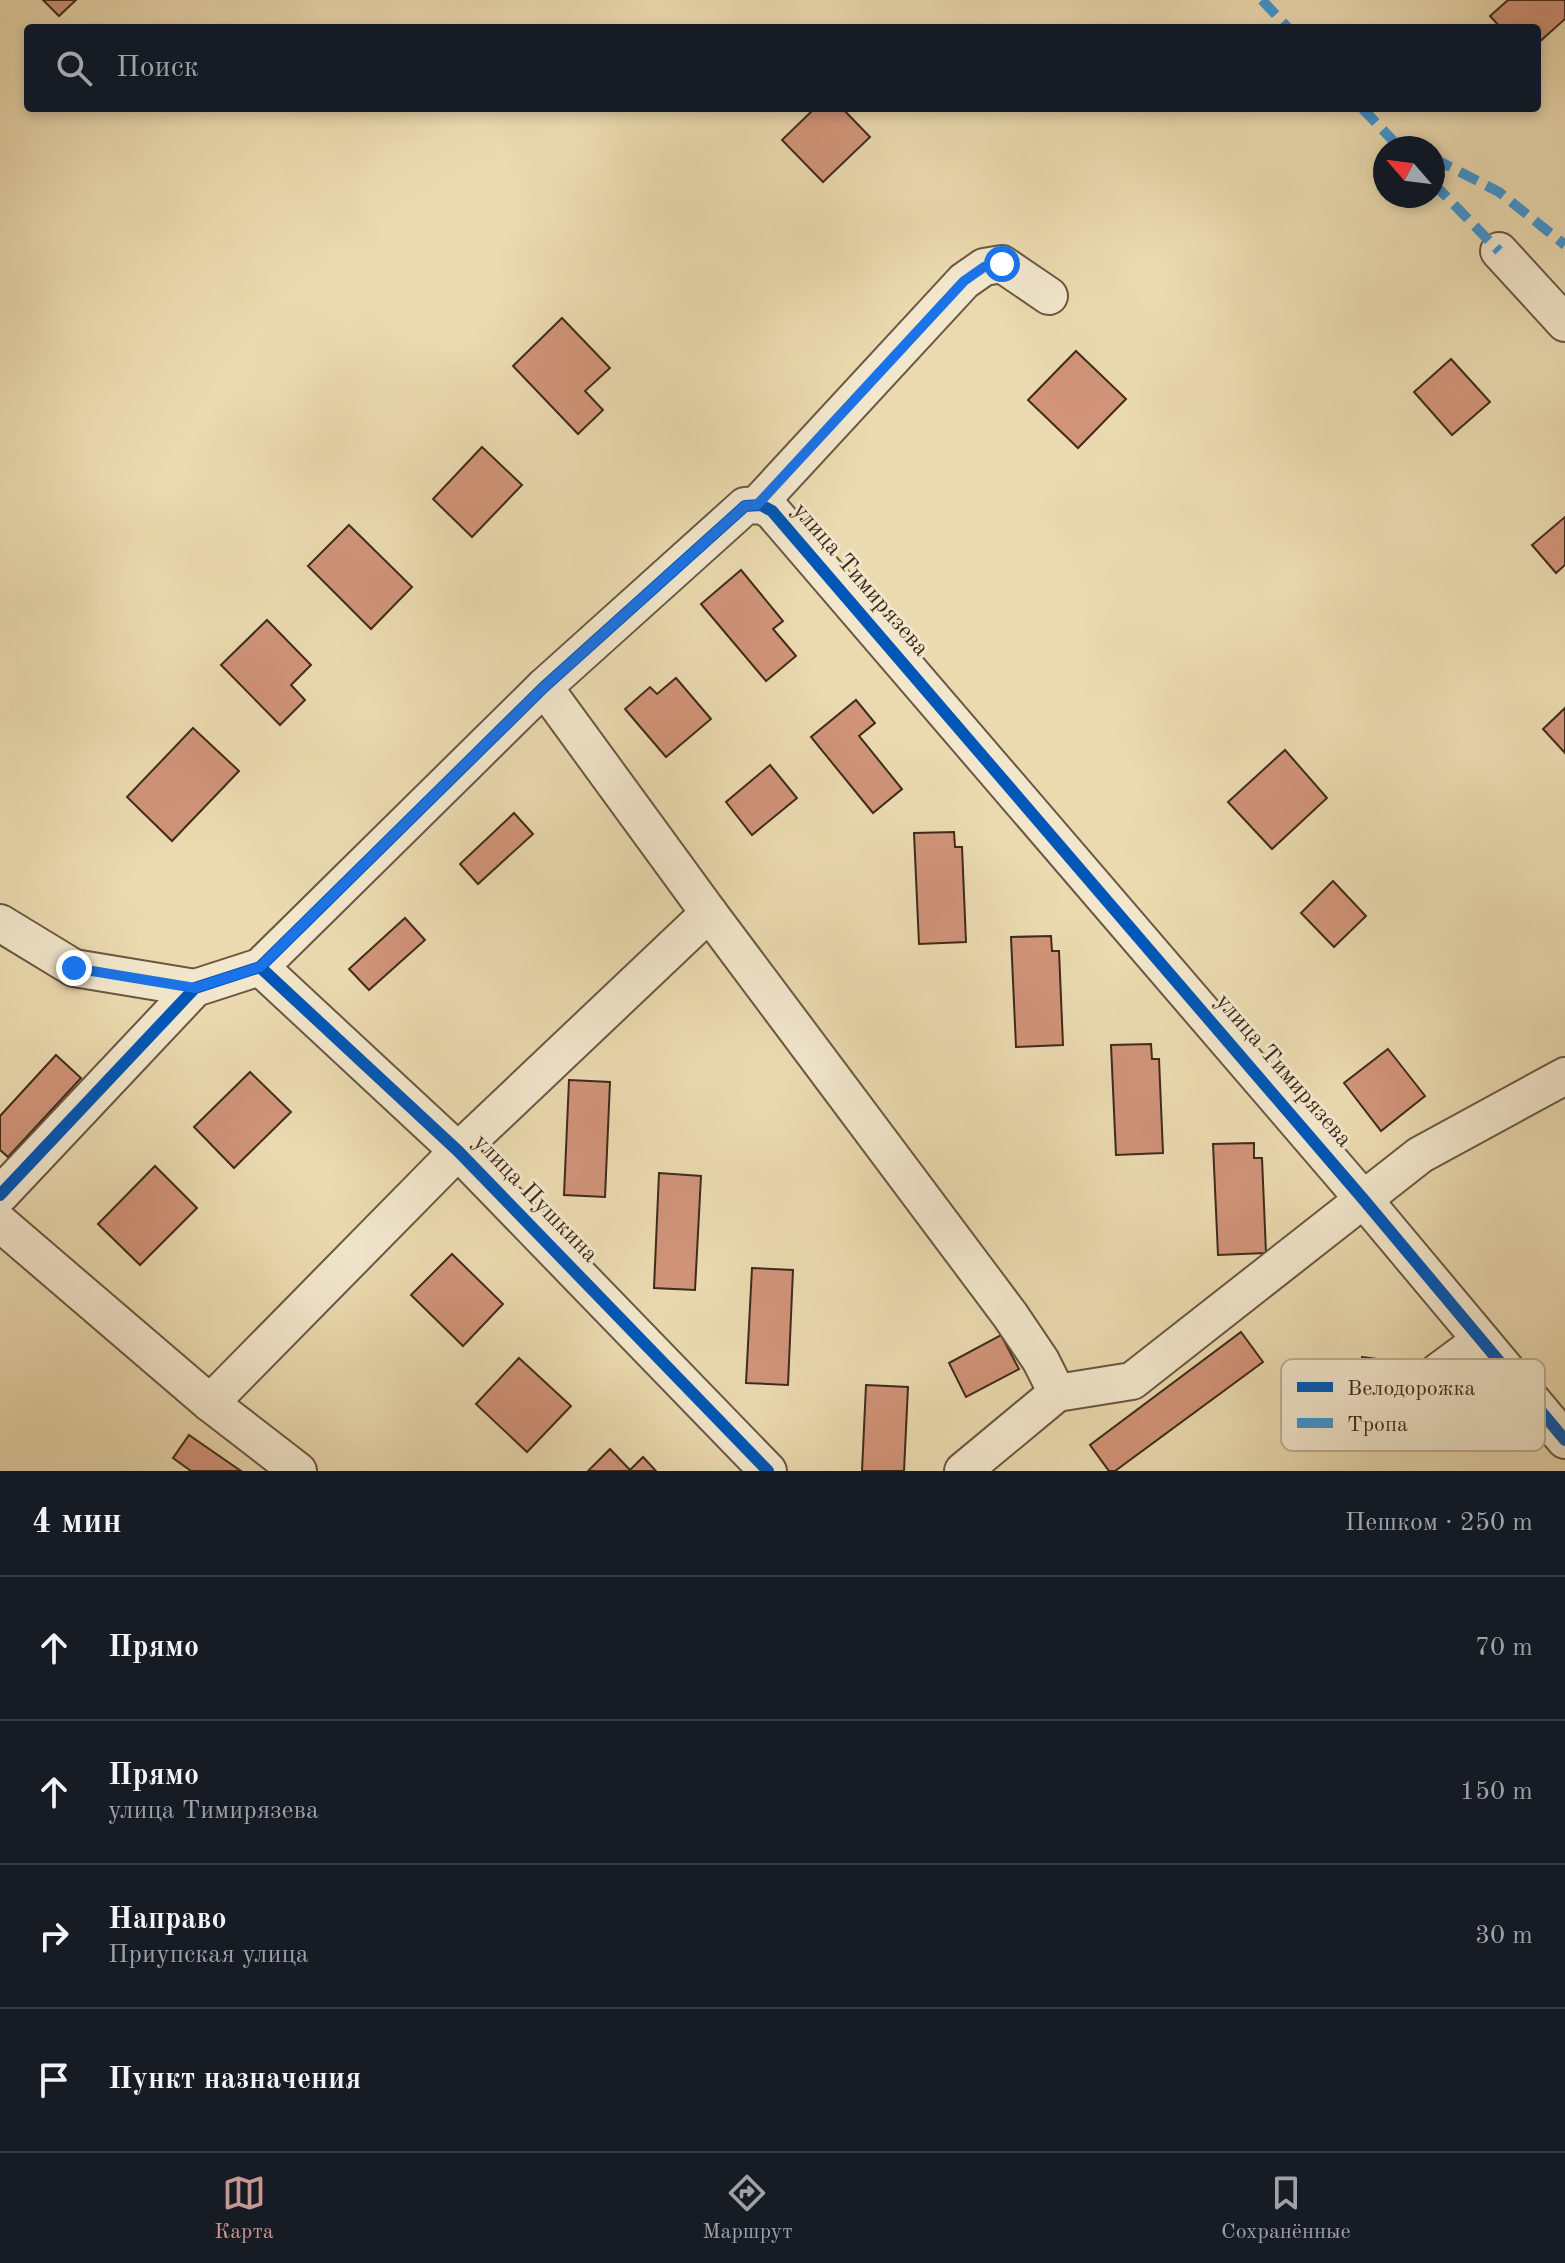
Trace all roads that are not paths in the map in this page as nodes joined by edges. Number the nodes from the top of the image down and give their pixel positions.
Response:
1 (1499, 251) dead end
2 (1049, 296) dead end
3 (1565, 323) edge
4 (757, 505) junction
5 (544, 687) junction
6 (709, 913) junction
7 (0, 923) edge
8 (260, 967) junction
9 (195, 988) junction
10 (1565, 1076) edge
11 (458, 1151) junction
12 (0, 1195) edge
13 (1364, 1200) junction
14 (0, 1223) edge
15 (1481, 1340) junction
16 (1455, 1359) edge
17 (1497, 1359) edge
18 (1057, 1393) junction
19 (210, 1403) junction
20 (1545, 1416) edge
21 (1565, 1440) edge
22 (298, 1471) edge
23 (768, 1471) edge
24 (963, 1471) edge

1 - 3 street
2 - 4 street
4 - 5 street, улица Тимирязева
4 - 13 street, улица Тимирязева
5 - 6 street
5 - 8 street, улица Тимирязева
6 - 11 street
6 - 18 street
7 - 9 street
8 - 9 street, улица Тимирязева
8 - 11 street, улица Пушкина
9 - 12 street, улица Тимирязева
10 - 13 street
11 - 19 street
11 - 23 street, улица Пушкина
13 - 15 street, улица Тимирязева
13 - 18 street
14 - 19 street
15 - 16 street
15 - 17 street, улица Тимирязева
18 - 24 street
19 - 22 street
20 - 21 street, улица Тимирязева

